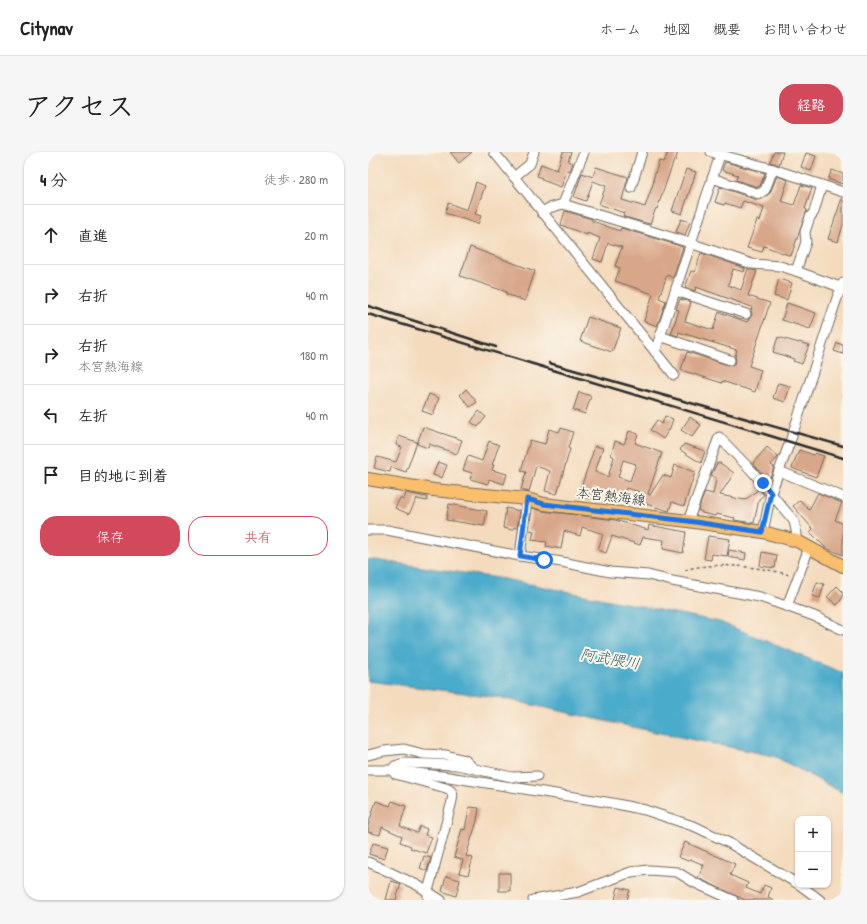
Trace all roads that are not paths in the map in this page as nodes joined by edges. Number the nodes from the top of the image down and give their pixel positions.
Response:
1 (494, 152) edge
2 (534, 152) edge
3 (584, 152) edge
4 (642, 152) edge
5 (718, 153) edge
6 (773, 169) junction
7 (514, 178) junction
8 (712, 178) junction
9 (822, 185) junction
10 (631, 188) dead end
11 (843, 192) edge
12 (563, 204) junction
13 (542, 212) junction
14 (690, 243) junction
15 (796, 271) junction
16 (842, 287) edge
17 (676, 291) junction
18 (746, 314) dead end
19 (660, 336) junction
20 (655, 352) junction
21 (730, 360) dead end
22 (674, 375) dead end
23 (779, 471) junction
24 (368, 479) edge
25 (771, 493) junction
26 (843, 497) edge
27 (527, 499) junction
28 (688, 521) junction
29 (368, 530) edge
30 (762, 532) junction
31 (796, 541) junction
32 (809, 548) junction
33 (520, 556) junction
34 (843, 566) edge
35 (787, 606) junction
36 (843, 630) edge
37 (368, 755) edge
38 (473, 768) junction
39 (368, 770) edge
40 (392, 770) junction
41 (537, 776) dead end
42 (368, 862) edge
43 (795, 882) edge
44 (804, 888) edge
45 (428, 895) edge
46 (441, 900) edge
47 (534, 900) edge
48 (733, 900) edge
49 (820, 900) edge

1 - 7 street
2 - 7 street
3 - 12 street
4 - 10 street
5 - 6 street
5 - 8 street
6 - 8 street
6 - 9 street
7 - 13 street
8 - 14 street
9 - 11 street
9 - 15 street
12 - 13 street
12 - 14 street
13 - 20 street
14 - 15 street
14 - 17 street
15 - 16 street
16 - 23 street
17 - 18 street
17 - 19 street
19 - 20 street
19 - 21 street
20 - 22 street
23 - 25 street
23 - 26 street
24 - 27 main road, 本宮熱海線
25 - 28 street
25 - 30 street
25 - 31 street
27 - 28 main road, 本宮熱海線
27 - 33 street
28 - 30 main road, 本宮熱海線
29 - 33 street
30 - 31 main road, 本宮熱海線
31 - 32 main road, 本宮熱海線
32 - 34 main road, 本宮熱海線
32 - 35 street
33 - 35 street
35 - 36 street
37 - 38 street
38 - 40 street
38 - 41 street
39 - 40 street
40 - 43 street
40 - 45 street
42 - 45 street
44 - 49 street
45 - 46 street
47 - 48 street

